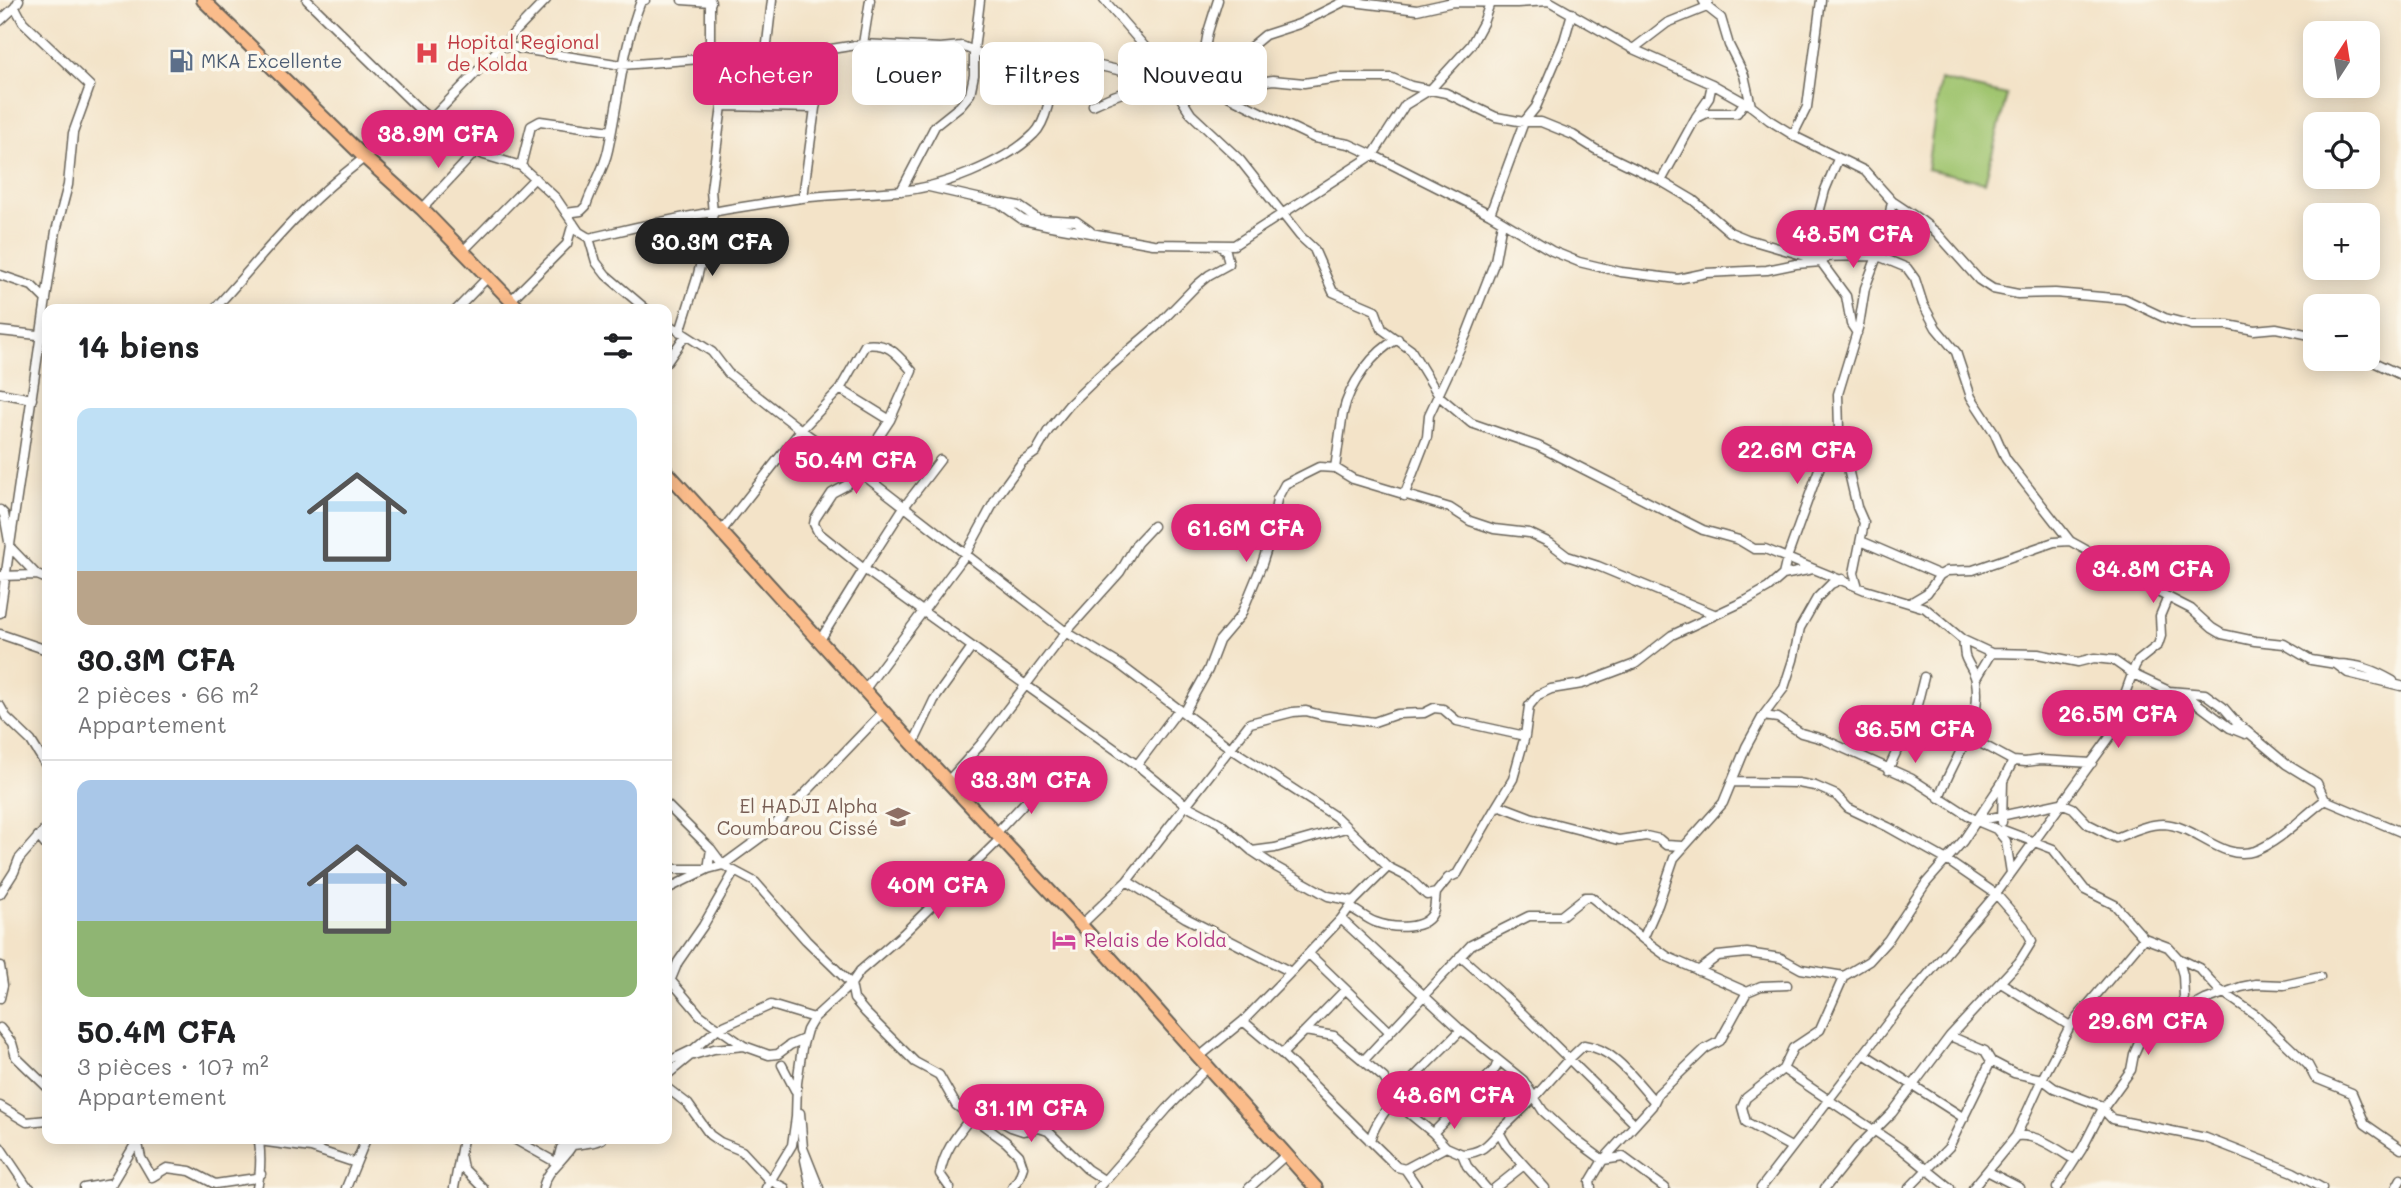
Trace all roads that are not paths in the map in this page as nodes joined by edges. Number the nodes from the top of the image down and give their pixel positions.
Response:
1 (204, 0) edge
2 (307, 0) edge
3 (546, 0) edge
4 (645, 0) edge
5 (682, 0) edge
6 (772, 0) edge
7 (870, 0) edge
8 (980, 0) edge
9 (1104, 0) edge
10 (1218, 0) edge
11 (1556, 0) edge
12 (1821, 0) edge
13 (710, 1) edge
14 (1549, 1) edge
15 (1491, 2) edge
16 (1706, 2) edge
17 (17, 4) edge
18 (1432, 4) edge
19 (1572, 13) junction
20 (0, 21) edge
21 (710, 42) edge
22 (767, 42) edge
23 (863, 42) edge
24 (1143, 42) edge
25 (1206, 42) edge
26 (1257, 42) edge
27 (503, 46) junction
28 (966, 47) edge
29 (1633, 49) junction
30 (974, 50) junction
31 (980, 53) edge
32 (693, 59) edge
33 (622, 65) junction
34 (1267, 81) edge
35 (1712, 84) junction
36 (1431, 89) junction
37 (1748, 104) junction
38 (816, 105) edge
39 (1047, 105) edge
40 (1185, 105) edge
41 (1247, 105) edge
42 (722, 106) joint
43 (815, 108) junction
44 (428, 116) junction
45 (1695, 119) junction
46 (1524, 122) junction
47 (611, 131) junction
48 (1793, 135) junction
49 (476, 151) junction
50 (1373, 155) junction
51 (364, 157) junction
52 (1838, 159) junction
53 (521, 166) junction
54 (535, 178) junction
55 (1661, 181) junction
56 (926, 186) junction
57 (901, 191) junction
58 (803, 197) junction
59 (1892, 201) junction
60 (422, 209) junction
61 (566, 213) junction
62 (712, 214) junction
63 (1490, 214) junction
64 (1283, 215) junction
65 (1502, 222) junction
66 (573, 223) junction
67 (589, 238) junction
68 (1221, 247) junction
69 (463, 251) junction
70 (1878, 256) junction
71 (1824, 258) junction
72 (0, 275) edge
73 (488, 277) junction
74 (46, 300) junction
75 (46, 304) edge
76 (219, 304) edge
77 (462, 304) edge
78 (514, 304) edge
79 (516, 304) edge
80 (640, 304) edge
81 (672, 327) edge
82 (0, 331) edge
83 (1857, 333) junction
84 (682, 334) junction
85 (2303, 334) edge
86 (42, 336) edge
87 (1398, 339) junction
88 (42, 346) edge
89 (672, 353) edge
90 (2380, 365) edge
91 (2401, 375) edge
92 (840, 389) junction
93 (0, 393) edge
94 (1439, 396) junction
95 (32, 399) junction
96 (890, 420) junction
97 (801, 430) junction
98 (1839, 430) junction
99 (940, 460) dead end
100 (1335, 468) junction
101 (858, 470) junction
102 (672, 478) edge
103 (1404, 496) junction
104 (904, 507) junction
105 (0, 510) edge
106 (1153, 526) dead end
107 (720, 533) junction
108 (1861, 541) junction
109 (2070, 541) junction
110 (10, 547) junction
111 (967, 554) junction
112 (1787, 558) junction
113 (864, 569) junction
114 (1813, 569) junction
115 (4, 575) edge
116 (37, 575) junction
117 (1783, 575) junction
118 (1940, 575) junction
119 (42, 577) edge
120 (1842, 579) junction
121 (1858, 587) junction
122 (2168, 597) junction
123 (1910, 603) junction
124 (923, 610) junction
125 (0, 613) edge
126 (1714, 614) junction
127 (1066, 632) junction
128 (0, 634) edge
129 (820, 640) junction
130 (1964, 640) junction
131 (972, 647) junction
132 (42, 648) edge
133 (1991, 653) junction
134 (2133, 674) junction
135 (1924, 677) dead end
136 (1976, 678) junction
137 (1026, 684) junction
138 (2401, 686) edge
139 (864, 689) junction
140 (0, 706) edge
141 (884, 711) junction
142 (1181, 711) junction
143 (1763, 716) junction
144 (1525, 736) junction
145 (1969, 737) junction
146 (913, 744) junction
147 (1230, 748) junction
148 (42, 759) edge
149 (2013, 761) junction
150 (2092, 763) junction
151 (1137, 765) junction
152 (1888, 770) junction
153 (948, 781) junction
154 (1045, 781) dead end
155 (2003, 781) junction
156 (1732, 782) junction
157 (1939, 797) junction
158 (2325, 800) junction
159 (2061, 803) junction
160 (1186, 805) junction
161 (1496, 807) junction
162 (672, 810) edge
163 (2001, 818) junction
164 (1977, 821) junction
165 (1346, 828) junction
166 (2003, 830) junction
167 (42, 832) edge
168 (2401, 832) edge
169 (999, 835) junction
170 (38, 836) junction
171 (42, 841) edge
172 (2006, 841) junction
173 (2036, 841) junction
174 (1682, 846) junction
175 (711, 849) junction
176 (1252, 852) junction
177 (1945, 859) junction
178 (723, 865) junction
179 (1388, 867) junction
180 (672, 869) edge
181 (708, 869) junction
182 (734, 872) junction
183 (2011, 873) junction
184 (1127, 881) junction
185 (672, 887) edge
186 (1436, 893) junction
187 (0, 894) edge
188 (1996, 894) junction
189 (1353, 904) junction
190 (1342, 919) junction
191 (1081, 925) junction
192 (2144, 938) junction
193 (1643, 939) junction
194 (1309, 954) junction
195 (1460, 956) junction
196 (2178, 958) junction
197 (678, 962) junction
198 (672, 965) edge
199 (0, 966) edge
200 (1698, 971) junction
201 (1291, 972) junction
202 (672, 975) edge
203 (1844, 976) junction
204 (2319, 977) dead end
205 (2001, 983) junction
206 (851, 984) junction
207 (1787, 985) dead end
208 (672, 987) edge
209 (1345, 990) junction
210 (1747, 992) junction
211 (2224, 993) junction
212 (1425, 995) junction
213 (0, 998) edge
214 (2174, 1016) junction
215 (814, 1018) junction
216 (1243, 1021) junction
217 (2070, 1026) junction
218 (0, 1028) edge
219 (716, 1028) junction
220 (1461, 1030) junction
221 (1305, 1031) junction
222 (1391, 1032) junction
223 (1950, 1036) junction
224 (804, 1039) junction
225 (744, 1046) junction
226 (1282, 1054) junction
227 (1864, 1054) junction
228 (769, 1055) junction
229 (672, 1060) edge
230 (1568, 1060) junction
231 (1363, 1061) junction
232 (1991, 1061) junction
233 (1498, 1062) junction
234 (1203, 1063) junction
235 (782, 1065) junction
236 (1783, 1069) junction
237 (672, 1071) edge
238 (798, 1072) junction
239 (2042, 1079) junction
240 (42, 1082) edge
241 (1913, 1086) junction
242 (672, 1092) edge
243 (797, 1093) junction
244 (1535, 1097) junction
245 (1829, 1099) junction
246 (1394, 1101) junction
247 (1654, 1101) junction
248 (956, 1105) junction
249 (0, 1106) edge
250 (2102, 1110) junction
251 (972, 1116) junction
252 (1964, 1118) junction
253 (42, 1120) edge
254 (1634, 1124) junction
255 (1499, 1132) junction
256 (1873, 1132) junction
257 (1433, 1133) junction
258 (2017, 1136) junction
259 (1370, 1141) junction
260 (134, 1144) edge
261 (137, 1144) edge
262 (257, 1144) edge
263 (284, 1144) edge
264 (364, 1144) edge
265 (462, 1144) edge
266 (530, 1144) edge
267 (573, 1144) edge
268 (0, 1147) edge
269 (1446, 1147) junction
270 (1791, 1147) junction
271 (803, 1149) junction
272 (2401, 1149) edge
273 (1287, 1154) junction
274 (1462, 1154) junction
275 (461, 1156) junction
276 (1603, 1160) junction
277 (2074, 1160) junction
278 (356, 1163) junction
279 (557, 1163) junction
280 (1524, 1165) junction
281 (1405, 1169) junction
282 (1927, 1170) junction
283 (1989, 1172) junction
284 (261, 1174) junction
285 (152, 1177) junction
286 (2401, 1179) edge
287 (1104, 1180) junction
288 (768, 1184) edge
289 (111, 1186) edge
290 (30, 1188) edge
291 (84, 1188) edge
292 (155, 1188) edge
293 (257, 1188) edge
294 (346, 1188) edge
295 (454, 1188) edge
296 (483, 1188) edge
297 (543, 1188) edge
298 (785, 1188) edge
299 (810, 1188) edge
300 (819, 1188) edge
301 (950, 1188) edge
302 (1012, 1188) edge
303 (1098, 1188) edge
304 (1249, 1188) edge
305 (1316, 1188) edge
306 (1418, 1188) edge
307 (1486, 1188) edge
308 (1495, 1188) edge
309 (1545, 1188) edge
310 (1591, 1188) edge
311 (1665, 1188) edge
312 (1761, 1188) edge
313 (1825, 1188) edge
314 (1909, 1188) edge
315 (1950, 1188) edge
316 (1973, 1188) edge
317 (2020, 1188) edge
318 (2057, 1188) edge
319 (2322, 1188) edge
320 (2396, 1188) edge

1 - 51 main road
2 - 44 street
3 - 27 street
4 - 33 street
5 - 13 street
6 - 22 street
7 - 23 street
8 - 30 street
9 - 24 street
10 - 25 street
11 - 14 street
12 - 48 street
13 - 21 street
14 - 15 street
14 - 19 street
15 - 18 street
15 - 36 street
16 - 29 street
16 - 37 street
17 - 20 street
17 - 74 street
18 - 26 street
19 - 29 street
19 - 46 street
27 - 33 street
27 - 44 street
28 - 30 street
29 - 35 street
30 - 31 street
30 - 57 street
32 - 33 street
33 - 47 street
34 - 36 street
35 - 37 street
35 - 45 street
36 - 46 street
36 - 50 street
37 - 45 street
37 - 48 street
38 - 43 street
39 - 56 street
40 - 64 street
41 - 50 street
42 - 43 street
42 - 62 street
43 - 58 street
44 - 49 street
44 - 51 street
45 - 55 street
46 - 55 street
46 - 63 street
47 - 53 street
47 - 61 street
48 - 52 street
49 - 53 street
49 - 60 street
50 - 63 street
50 - 64 street
51 - 60 main road
51 - 76 street
52 - 59 street
52 - 71 street
53 - 54 street
54 - 61 street
54 - 69 street
55 - 71 street
56 - 57 street
56 - 68 street
57 - 58 street
58 - 62 street
59 - 70 street
59 - 85 street
60 - 69 main road
61 - 66 street
62 - 67 street
62 - 84 street
63 - 65 street
64 - 68 street
64 - 87 street
65 - 71 street
65 - 94 street
66 - 67 street
66 - 79 street
67 - 80 street
68 - 111 street
69 - 73 main road
70 - 71 street
70 - 83 street
70 - 109 street
71 - 83 street
72 - 74 street
73 - 77 street
73 - 78 main road
74 - 75 street
81 - 84 street
82 - 86 street
83 - 98 street
84 - 89 street
84 - 97 street
87 - 94 street
87 - 100 street
88 - 95 street
90 - 91 street
92 - 96 street
92 - 96 street
92 - 97 street
93 - 95 street
94 - 103 street
94 - 112 street
95 - 110 street
96 - 101 street
97 - 101 street
97 - 107 street
98 - 108 street
98 - 112 street
99 - 104 street
100 - 103 street
100 - 142 street
101 - 104 street
101 - 113 street
102 - 107 main road
103 - 126 street
104 - 111 street
104 - 113 street
105 - 110 street
106 - 127 street
107 - 129 main road
108 - 118 street
108 - 121 street
109 - 118 street
109 - 122 street
110 - 115 street
110 - 116 street
111 - 124 street
111 - 127 street
112 - 114 street
112 - 117 street
113 - 124 street
113 - 129 street
114 - 117 street
114 - 120 street
115 - 116 street
115 - 125 street
116 - 119 street
117 - 126 street
118 - 123 street
120 - 121 street
120 - 143 street
121 - 123 street
122 - 134 street
122 - 138 street
123 - 130 street
124 - 131 street
124 - 139 street
126 - 144 street
127 - 137 street
127 - 142 street
128 - 132 street
129 - 139 main road
130 - 133 street
130 - 136 street
131 - 137 street
131 - 146 street
133 - 134 street
133 - 136 street
134 - 150 street
134 - 158 street
135 - 152 street
136 - 145 street
137 - 151 street
137 - 153 street
139 - 141 main road
140 - 148 street
141 - 146 main road
141 - 178 street
142 - 147 street
142 - 151 street
143 - 152 street
143 - 156 street
144 - 147 street
144 - 161 street
145 - 149 street
145 - 157 street
146 - 153 main road
147 - 160 street
147 - 165 street
149 - 150 street
149 - 155 street
150 - 159 street
151 - 160 street
152 - 157 street
153 - 169 main road
154 - 169 street
155 - 163 street
155 - 164 street
156 - 174 street
156 - 177 street
157 - 164 street
158 - 159 street
158 - 168 street
159 - 163 street
159 - 173 street
160 - 176 street
160 - 184 street
161 - 174 street
161 - 186 street
162 - 175 street
163 - 164 street
163 - 166 street
164 - 172 street
164 - 177 street
165 - 176 street
165 - 179 street
166 - 172 street
166 - 173 street
167 - 170 street
169 - 191 main road
169 - 206 street
170 - 171 street
170 - 187 street
172 - 183 street
173 - 183 street
173 - 192 street
174 - 193 street
175 - 178 street
175 - 181 street
176 - 189 street
177 - 188 street
177 - 203 street
178 - 181 street
178 - 182 street
179 - 186 street
179 - 189 street
180 - 181 street
181 - 185 street
182 - 197 street
182 - 206 street
183 - 188 street
184 - 191 street
184 - 201 street
186 - 189 street
188 - 205 street
188 - 227 street
189 - 190 street
190 - 194 street
190 - 212 street
191 - 234 main road
192 - 196 street
192 - 217 street
193 - 195 street
193 - 200 street
194 - 201 street
194 - 209 street
195 - 212 street
195 - 230 street
196 - 211 street
196 - 214 street
197 - 198 street
197 - 202 street
199 - 213 street
200 - 203 street
200 - 210 street
201 - 216 street
203 - 236 street
204 - 211 street
205 - 217 street
205 - 223 street
206 - 215 street
206 - 248 street
207 - 210 street
208 - 219 street
209 - 221 street
209 - 222 street
210 - 247 street
211 - 214 street
211 - 272 street
212 - 220 street
212 - 222 street
214 - 250 street
215 - 219 street
215 - 224 street
216 - 226 street
216 - 234 street
217 - 239 street
218 - 240 street
219 - 225 street
219 - 229 street
220 - 233 street
220 - 246 street
221 - 226 street
221 - 231 street
222 - 231 street
223 - 232 street
223 - 241 street
224 - 228 street
224 - 238 street
225 - 228 street
225 - 237 street
226 - 259 street
227 - 241 street
227 - 245 street
228 - 235 street
230 - 244 street
230 - 247 street
230 - 254 street
231 - 246 street
232 - 239 street
232 - 252 street
233 - 244 street
233 - 257 street
234 - 273 main road
234 - 287 street
235 - 238 street
235 - 243 street
236 - 245 street
236 - 270 street
238 - 243 street
239 - 250 street
239 - 258 street
241 - 252 street
241 - 256 street
242 - 288 street
243 - 271 street
243 - 288 street
244 - 255 street
244 - 276 street
245 - 256 street
245 - 270 street
246 - 257 street
246 - 259 street
247 - 254 street
248 - 251 street
248 - 287 street
249 - 253 street
250 - 277 street
250 - 319 street
251 - 301 street
251 - 302 street
252 - 282 street
254 - 276 street
255 - 274 street
255 - 280 street
256 - 282 street
256 - 313 street
257 - 269 street
258 - 277 street
258 - 283 street
259 - 281 street
260 - 289 street
261 - 285 street
262 - 284 street
263 - 278 street
264 - 278 street
265 - 275 street
266 - 279 street
267 - 279 street
268 - 290 street
269 - 274 street
269 - 281 street
270 - 312 street
271 - 299 street
271 - 300 street
273 - 304 street
273 - 305 main road
274 - 307 street
275 - 295 street
275 - 296 street
276 - 310 street
276 - 311 street
277 - 318 street
278 - 294 street
279 - 297 street
280 - 308 street
280 - 309 street
281 - 306 street
282 - 314 street
282 - 315 street
283 - 316 street
283 - 317 street
284 - 285 street
284 - 293 street
285 - 292 street
286 - 320 street
287 - 303 street
288 - 298 street
289 - 291 street

